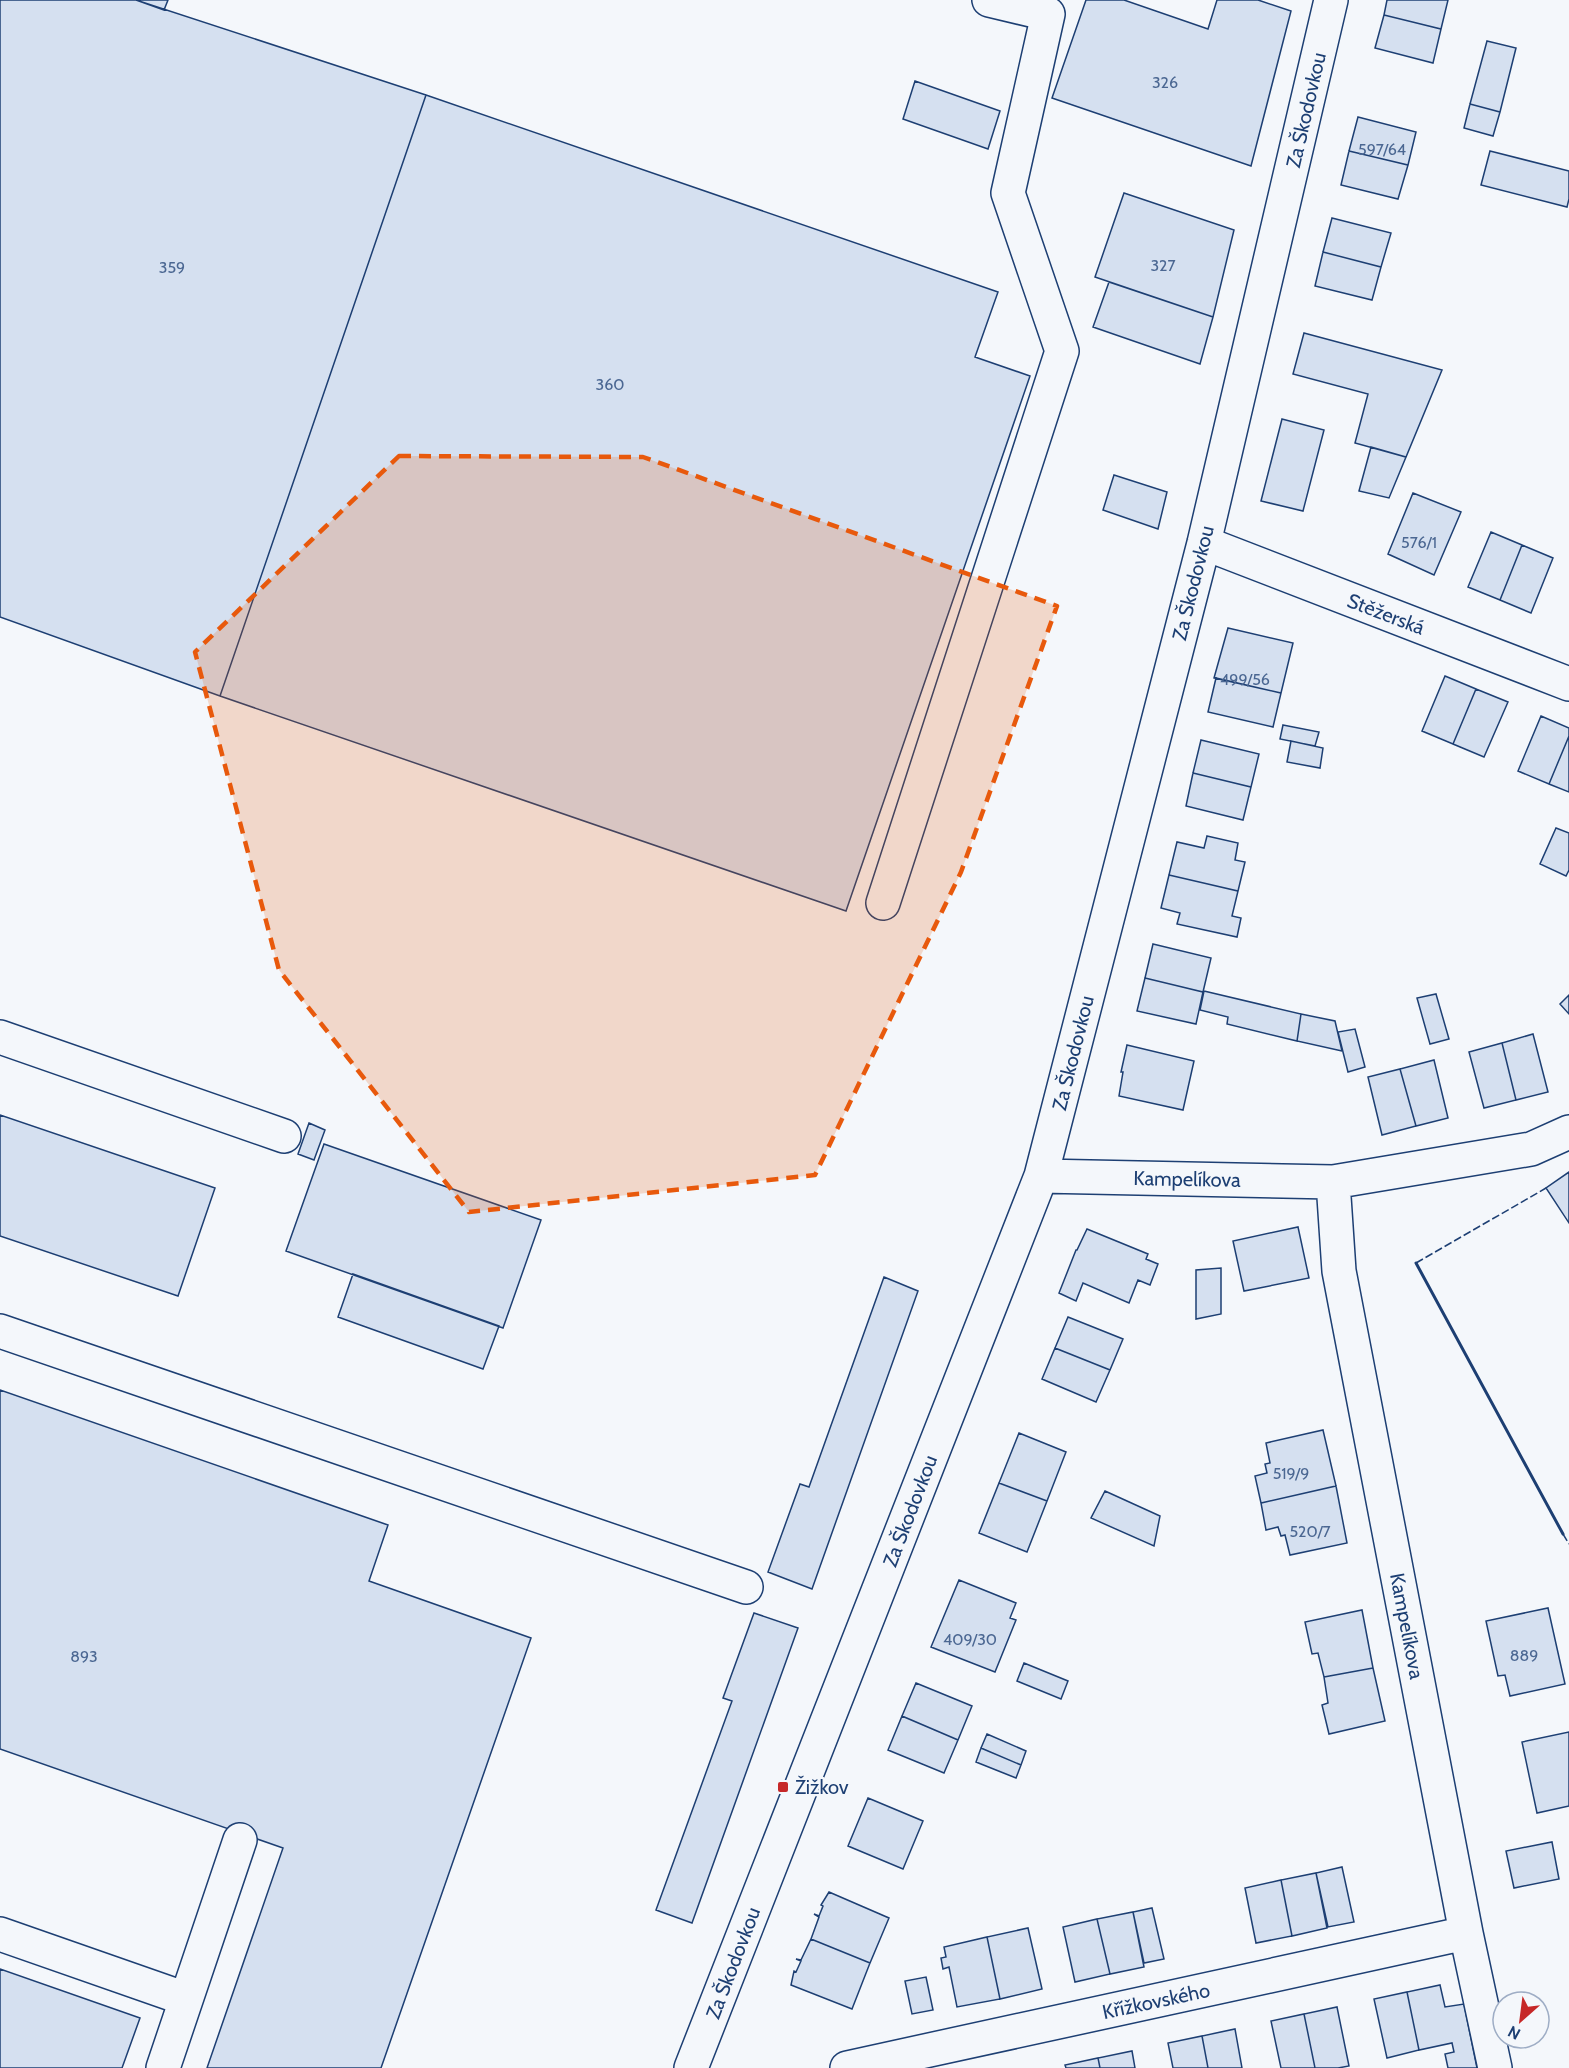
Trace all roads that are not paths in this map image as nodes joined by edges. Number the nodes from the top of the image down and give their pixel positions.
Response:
1 (989, 0) edge
2 (1331, 0) edge
3 (1050, 7) edge
4 (1204, 543) junction
5 (1569, 684) edge
6 (883, 903) dead end
7 (0, 1037) edge
8 (1569, 1132) edge
9 (284, 1136) dead end
10 (1041, 1176) junction
11 (1333, 1182) junction
12 (0, 1331) edge
13 (746, 1587) dead end
14 (240, 1840) dead end
15 (1466, 1933) junction
16 (0, 1934) edge
17 (186, 1999) junction
18 (163, 2068) edge
19 (691, 2068) edge
20 (847, 2068) edge
21 (1495, 2068) edge

1 - 3 street
2 - 4 street, Za Škodovkou
3 - 6 street
4 - 5 street, Stěžerská
4 - 10 street, Za Škodovkou
7 - 9 street
8 - 11 street, Kampelíkova
10 - 11 street, Kampelíkova
10 - 19 street, Za Škodovkou
11 - 15 street, Kampelíkova
12 - 13 street
14 - 17 street
15 - 20 street, Křížkovského
15 - 21 street, Kampelíkova
16 - 17 street
17 - 18 street

